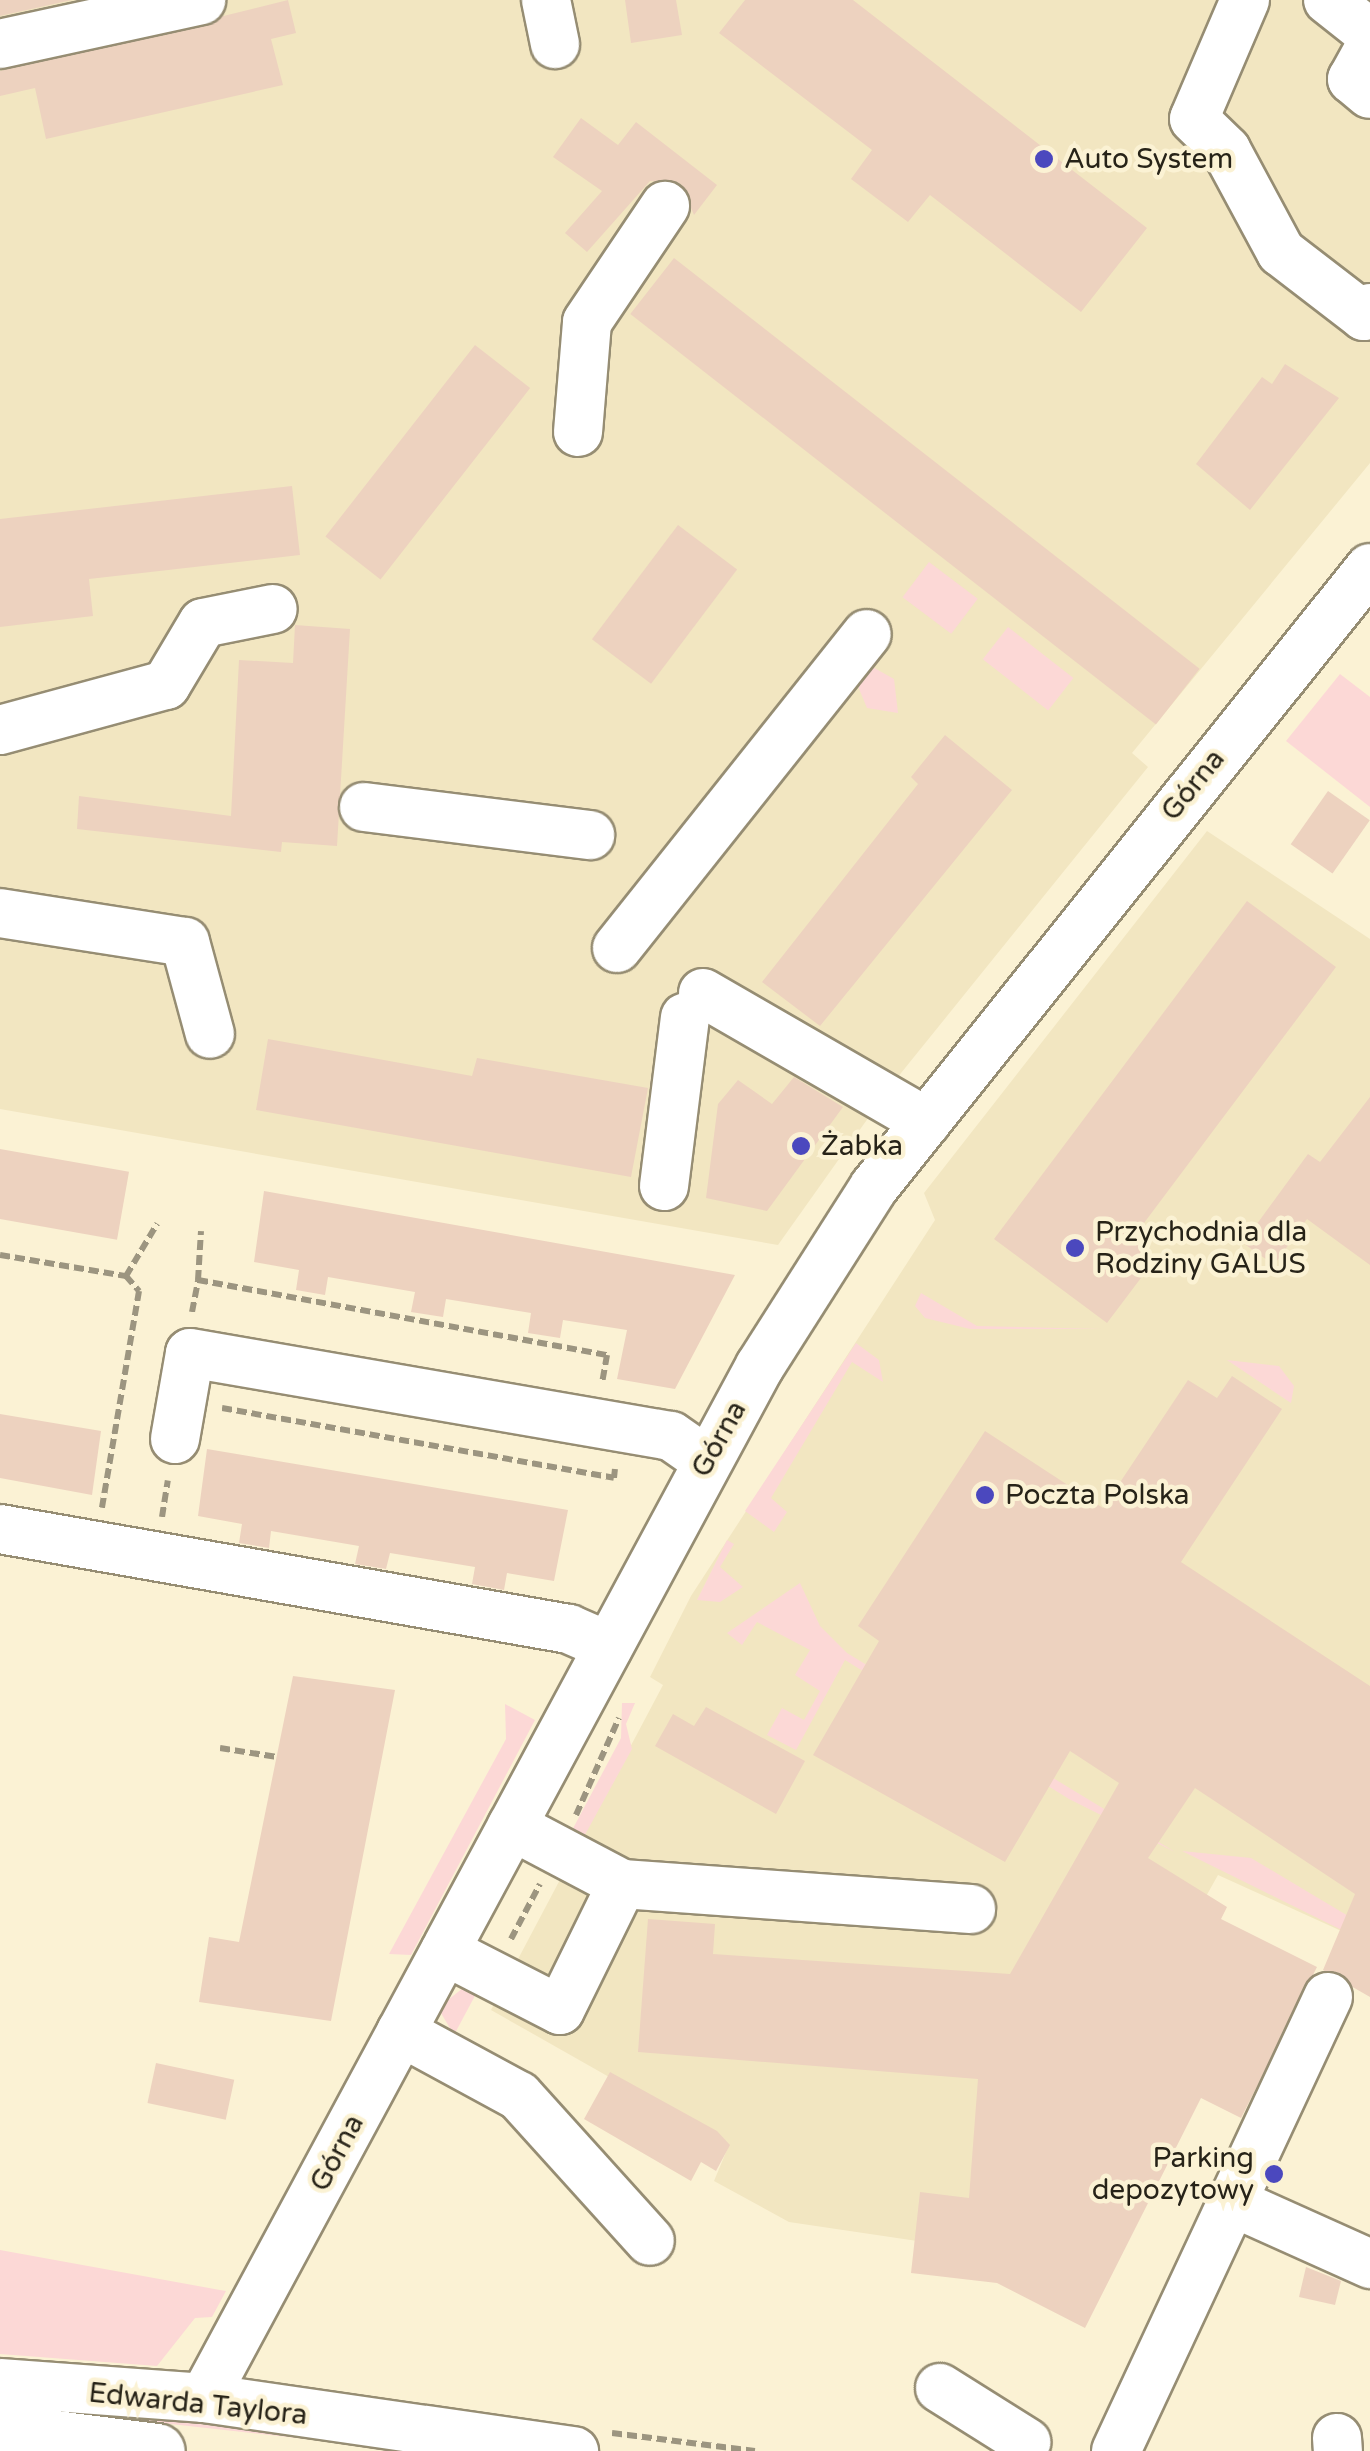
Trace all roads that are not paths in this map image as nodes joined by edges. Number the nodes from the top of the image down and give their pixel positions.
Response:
1 (201, 0) edge
2 (1244, 0) edge
3 (1328, 0) edge
4 (1370, 32) edge
5 (0, 44) edge
6 (1370, 47) edge
7 (1370, 94) edge
8 (665, 206) dead end
9 (1370, 308) edge
10 (578, 432) dead end
11 (1370, 568) edge
12 (273, 610) dead end
13 (867, 634) dead end
14 (0, 730) edge
15 (364, 807) dead end
16 (590, 834) dead end
17 (0, 913) edge
18 (616, 948) dead end
19 (210, 1034) dead end
20 (926, 1122) junction
21 (664, 1186) dead end
22 (178, 1420) road end
23 (706, 1460) junction
24 (0, 1530) edge
25 (608, 1646) junction
26 (512, 1826) junction
27 (622, 1884) junction
28 (971, 1909) dead end
29 (444, 1951) junction
30 (1328, 1997) dead end
31 (401, 2032) junction
32 (1230, 2201) junction
33 (650, 2241) dead end
34 (1370, 2264) edge
35 (0, 2383) edge
36 (940, 2388) dead end
37 (204, 2398) junction
38 (0, 2431) edge
39 (1026, 2435) edge
40 (156, 2451) edge
41 (574, 2451) edge
42 (1116, 2451) edge

1 - 5 street
2 - 9 street
3 - 4 street
6 - 7 street
8 - 10 street
11 - 20 street, Górna
12 - 14 street
13 - 18 street
15 - 16 street
17 - 19 street
20 - 21 street
20 - 23 street, Górna
22 - 23 street
23 - 25 street, Górna
24 - 25 street
25 - 26 street, Górna
26 - 27 street
26 - 29 street, Górna
27 - 28 street
27 - 29 street
29 - 31 street, Górna
30 - 32 street
31 - 33 street
31 - 37 street, Górna
32 - 34 street
32 - 42 street
35 - 37 street, Edwarda Taylora
36 - 39 street
37 - 41 street, Edwarda Taylora
38 - 40 highway

